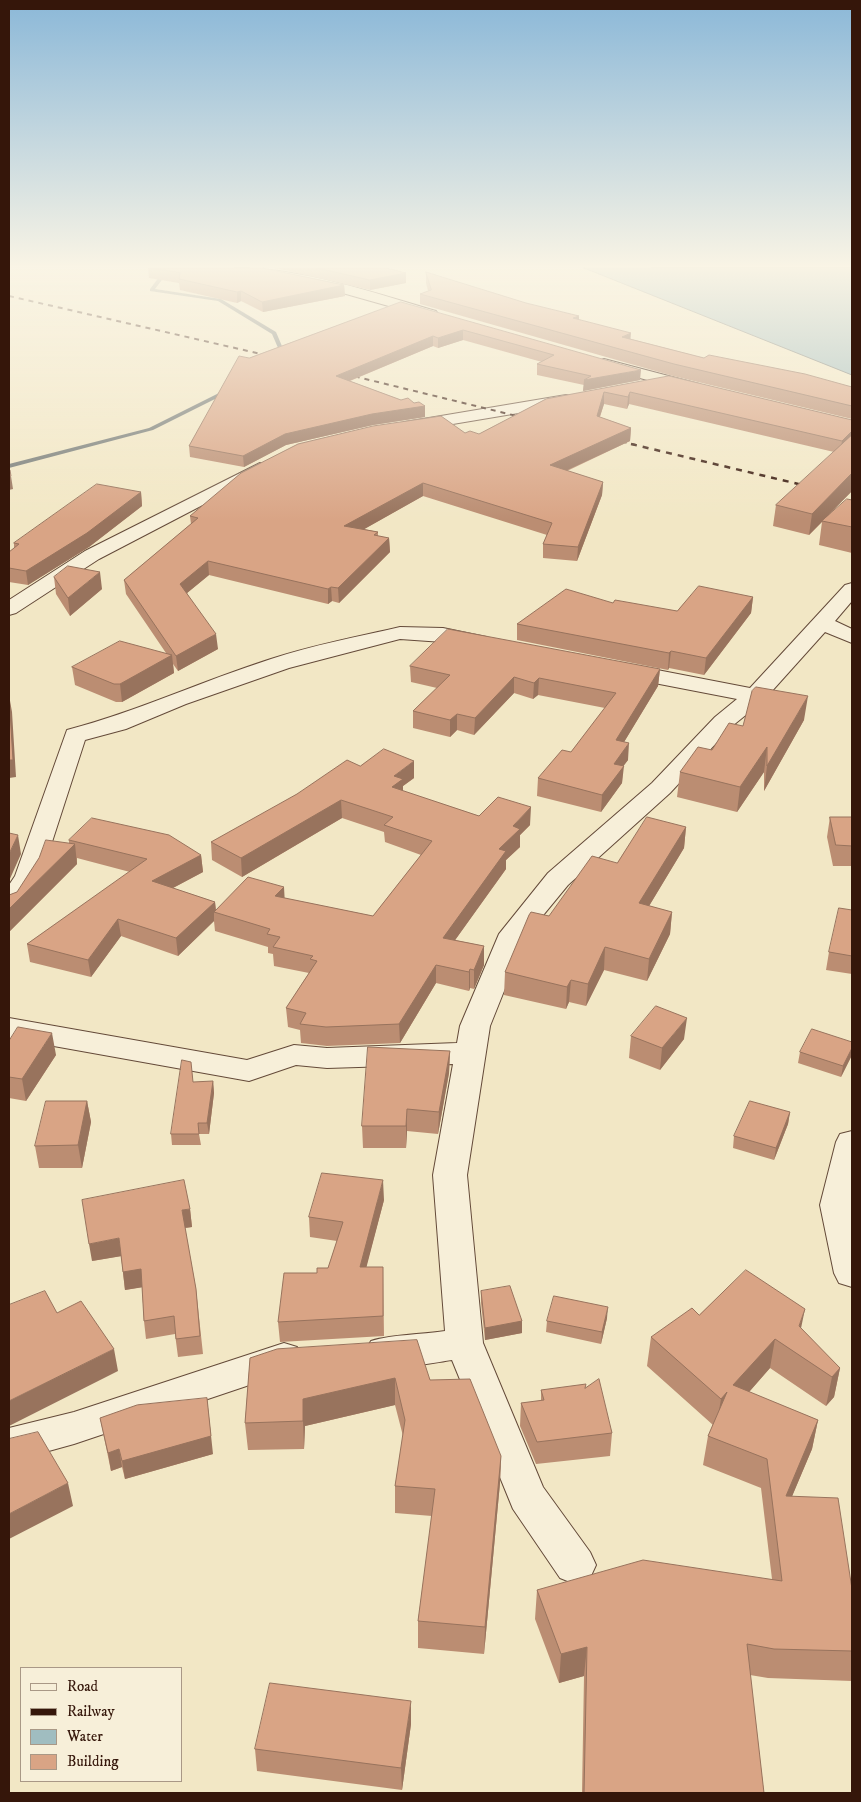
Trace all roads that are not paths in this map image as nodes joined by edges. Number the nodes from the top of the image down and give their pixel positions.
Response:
1 (588, 360) edge
2 (668, 382) junction
3 (630, 389) edge
4 (707, 391) edge
5 (581, 398) edge
6 (392, 429) edge
7 (275, 460) edge
8 (852, 589) edge
9 (9, 609) edge
10 (822, 623) junction
11 (852, 637) edge
12 (502, 646) edge
13 (599, 666) edge
14 (755, 696) junction
15 (9, 905) edge
16 (9, 1028) edge
17 (470, 1054) junction
18 (852, 1142) edge
19 (852, 1274) edge
20 (464, 1343) junction
21 (355, 1354) edge
22 (317, 1356) edge
23 (9, 1445) edge
24 (575, 1566) dead end

1 - 2 highway
2 - 3 street
2 - 4 highway
5 - 6 street
7 - 9 street
8 - 10 street
10 - 11 street
10 - 14 street
12 - 15 street
13 - 14 street
14 - 17 street
16 - 17 street
17 - 20 street
18 - 19 street
20 - 21 street
20 - 24 street
22 - 23 street

